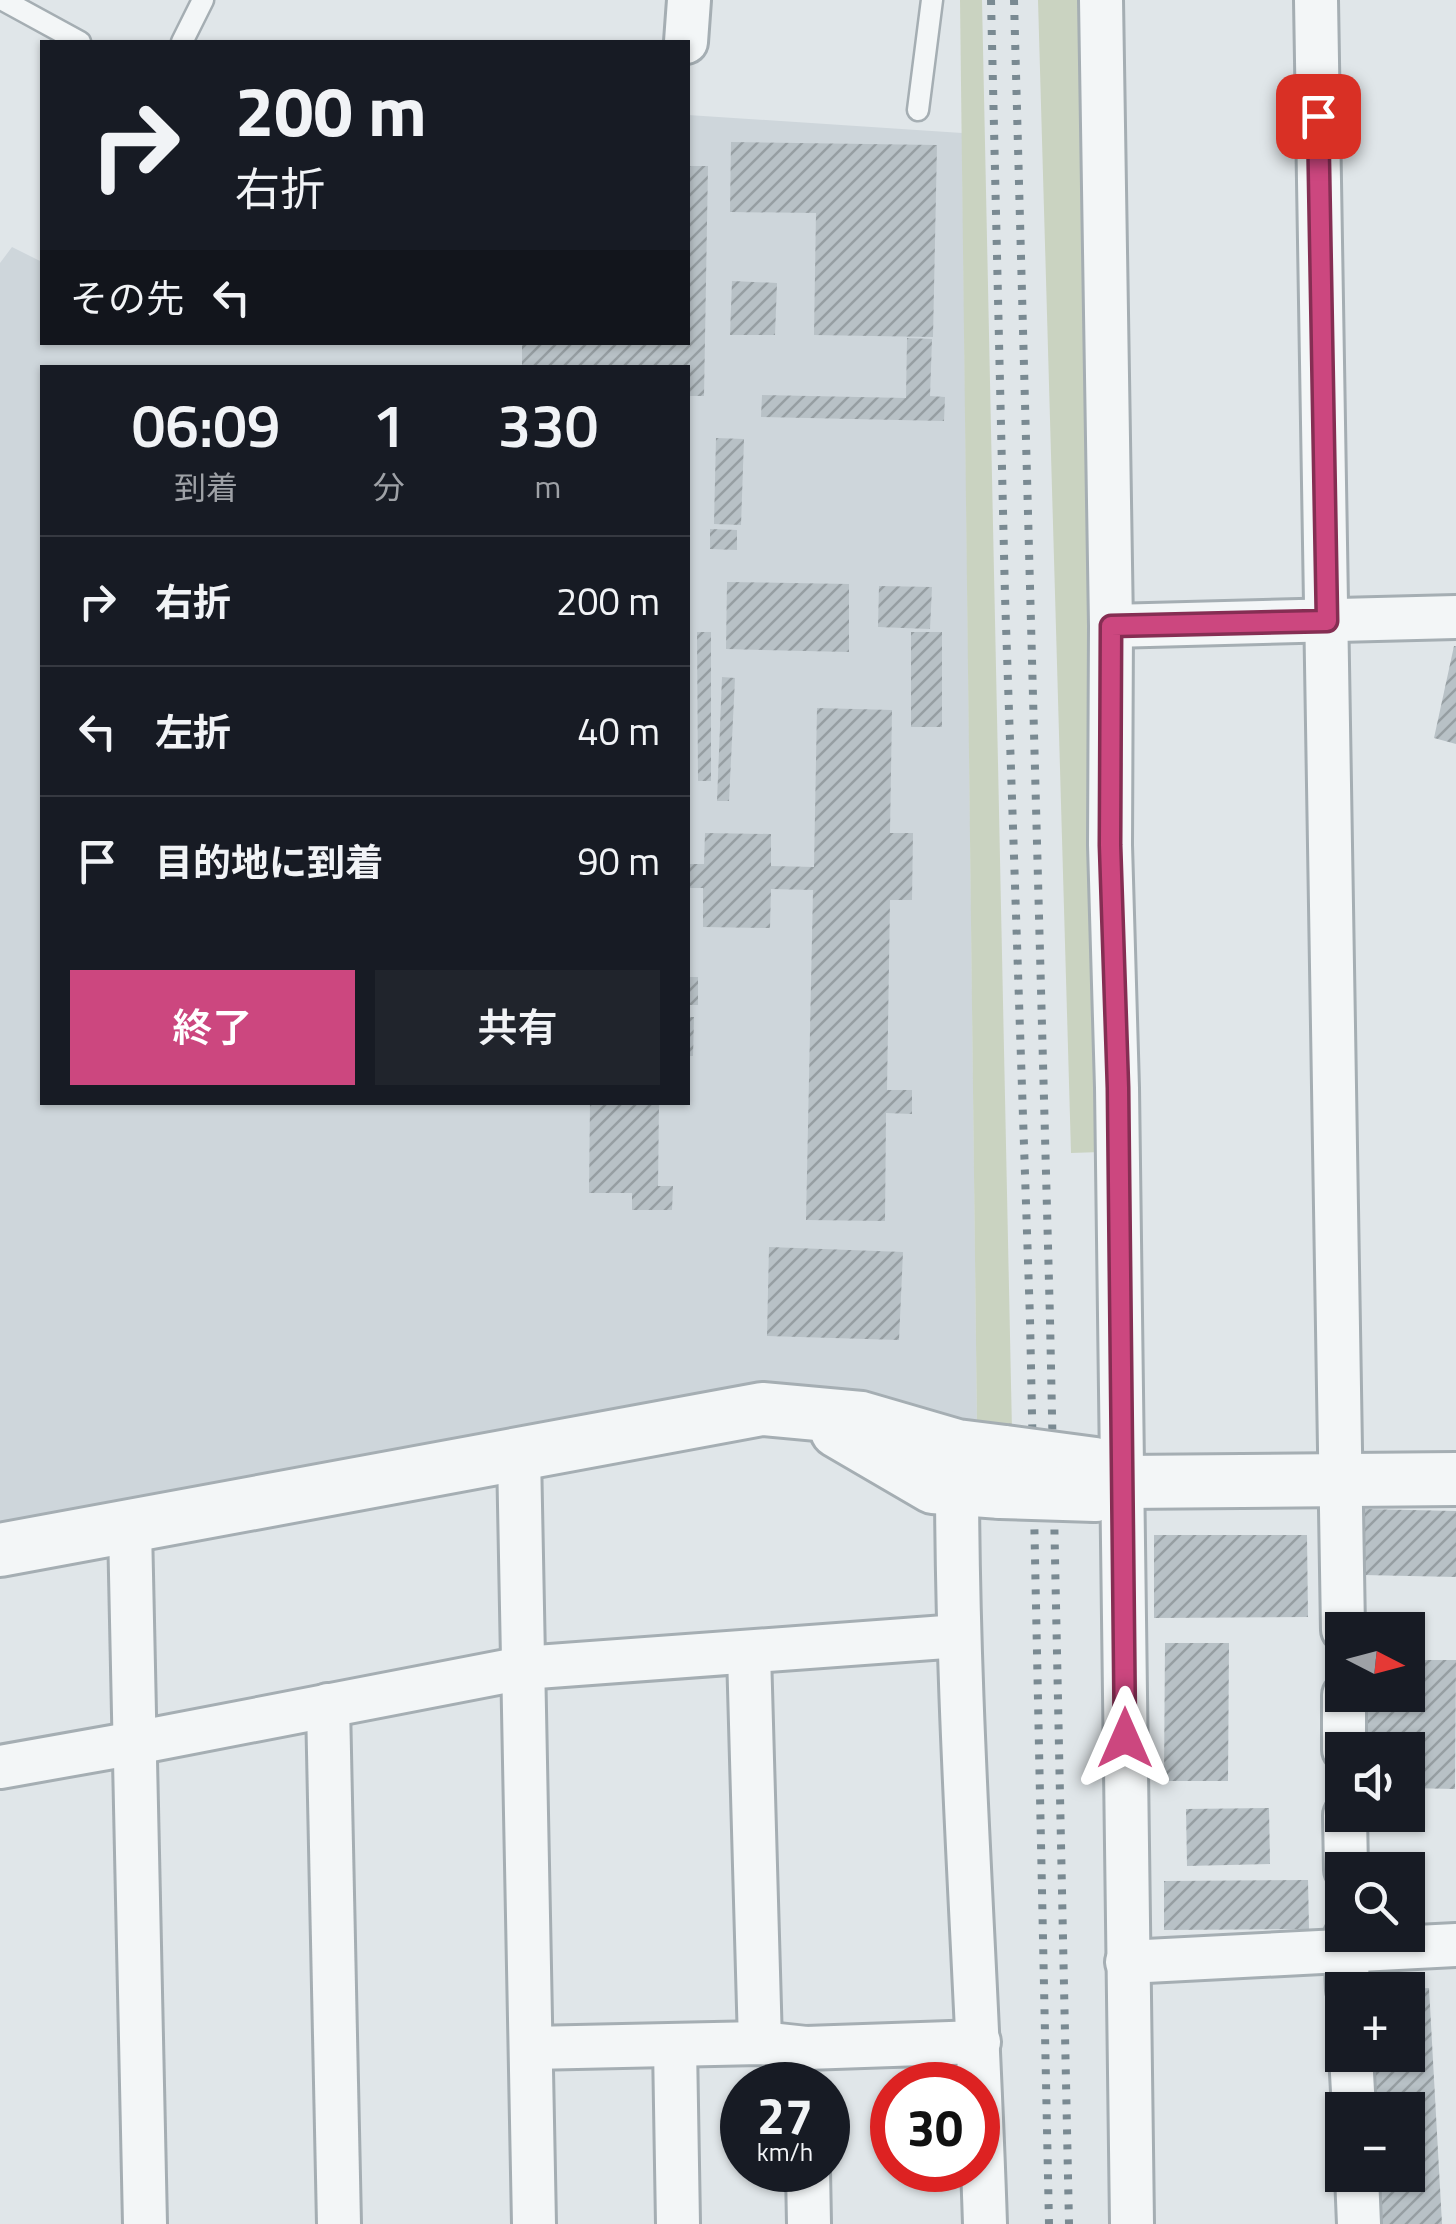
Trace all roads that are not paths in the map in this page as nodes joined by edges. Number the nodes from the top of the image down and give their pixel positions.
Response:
1 (3, 0) edge
2 (204, 0) edge
3 (689, 0) edge
4 (932, 0) edge
5 (1101, 0) edge
6 (1316, 0) edge
7 (76, 40) edge
8 (183, 40) edge
9 (686, 40) edge
10 (918, 110) dead end
11 (1456, 618) edge
12 (1327, 621) junction
13 (1111, 626) junction
14 (519, 1454) junction
15 (980, 1470) junction
16 (1456, 1479) edge
17 (1104, 1480) junction
18 (1341, 1481) junction
19 (130, 1528) junction
20 (0, 1550) edge
21 (1343, 1612) edge
22 (959, 1636) junction
23 (749, 1653) junction
24 (522, 1668) junction
25 (328, 1705) junction
26 (134, 1743) junction
27 (0, 1767) edge
28 (1456, 1945) edge
29 (1347, 1959) edge
30 (1127, 1962) junction
31 (979, 2042) junction
32 (760, 2044) junction
33 (675, 2046) junction
34 (531, 2048) junction
35 (796, 2062) edge
36 (841, 2062) edge
37 (808, 2192) edge
38 (1358, 2192) edge
39 (145, 2224) edge
40 (338, 2224) edge
41 (534, 2224) edge
42 (678, 2224) edge
43 (809, 2224) edge
44 (984, 2224) edge
45 (1132, 2224) edge
46 (1359, 2224) edge

1 - 7 lane
2 - 8 lane
3 - 9 street
4 - 10 lane
5 - 13 street
6 - 12 street
11 - 12 street
12 - 13 street
12 - 18 street
13 - 17 street
14 - 15 street
14 - 19 street
14 - 24 street
15 - 17 street, bridge
15 - 22 street
16 - 18 street
17 - 18 street
17 - 30 street
18 - 21 street
19 - 20 street
19 - 26 street
22 - 23 street
22 - 31 street
23 - 24 street
23 - 32 street
24 - 25 street
24 - 34 street
25 - 26 street
25 - 40 street
26 - 27 street
26 - 39 street
28 - 29 street
29 - 30 street
30 - 45 street
31 - 36 street
31 - 44 street
32 - 33 street
32 - 35 street
33 - 34 street
33 - 42 street
34 - 41 street
37 - 43 street
38 - 46 street

